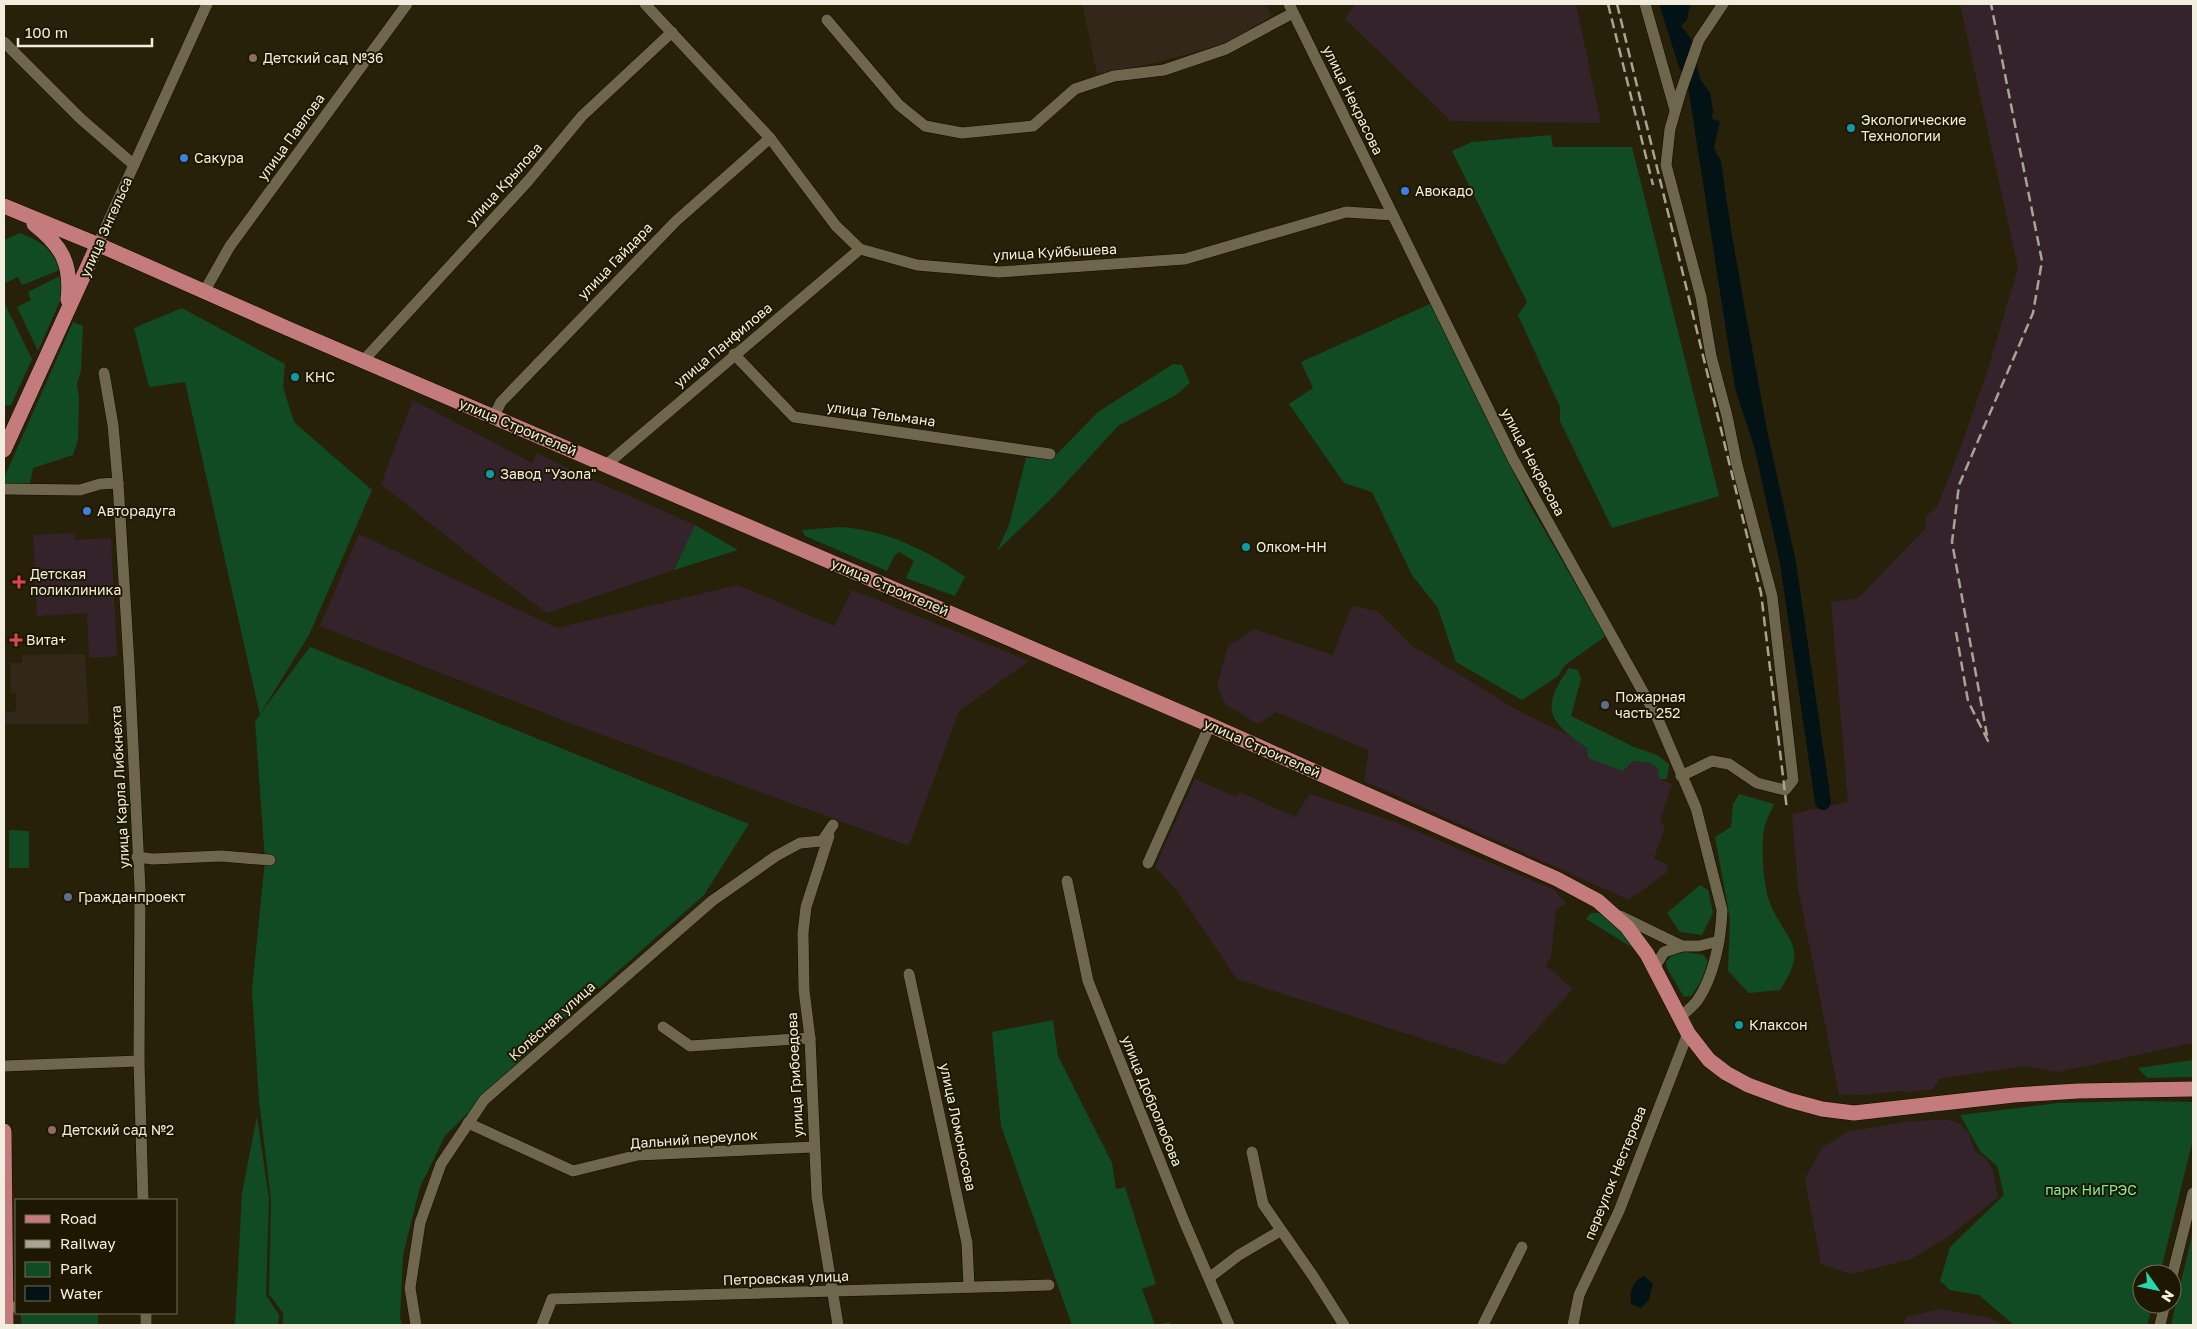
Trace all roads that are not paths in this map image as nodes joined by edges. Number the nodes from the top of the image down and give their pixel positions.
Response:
1 (207, 4) edge
2 (407, 4) edge
3 (645, 4) edge
4 (1645, 4) edge
5 (1724, 4) edge
6 (1291, 8) edge
7 (827, 20) dead end
8 (672, 32) junction
9 (4, 42) edge
10 (1675, 111) junction
11 (770, 138) junction
12 (134, 165) junction
13 (4, 206) edge
14 (23, 215) junction
15 (1394, 215) junction
16 (98, 244) junction
17 (860, 249) junction
18 (204, 292) junction
19 (66, 313) junction
20 (734, 354) junction
21 (363, 361) junction
22 (104, 373) dead end
23 (494, 416) junction
24 (4, 450) edge
25 (1050, 454) dead end
26 (606, 465) junction
27 (118, 483) junction
28 (4, 489) edge
29 (1210, 725) junction
30 (1682, 776) junction
31 (833, 825) joint
32 (137, 857) junction
33 (270, 860) dead end
34 (1148, 863) dead end
35 (1067, 881) dead end
36 (1614, 913) junction
37 (1719, 941) junction
38 (1682, 946) junction
39 (1655, 968) junction
40 (909, 974) dead end
41 (1680, 1018) junction
42 (663, 1027) dead end
43 (1688, 1033) junction
44 (810, 1038) junction
45 (140, 1062) junction
46 (4, 1066) edge
47 (2193, 1089) edge
48 (468, 1123) junction
49 (4, 1131) edge
50 (814, 1147) junction
51 (1252, 1152) dead end
52 (2193, 1193) edge
53 (144, 1199) edge
54 (1280, 1231) junction
55 (1522, 1248) dead end
56 (2175, 1264) edge
57 (1209, 1278) junction
58 (1049, 1285) dead end
59 (969, 1288) junction
60 (833, 1292) junction
61 (9, 1308) edge
62 (6, 1325) edge
63 (416, 1325) edge
64 (542, 1325) edge
65 (838, 1325) edge
66 (1230, 1325) edge
67 (1344, 1325) edge
68 (1483, 1325) edge
69 (1572, 1325) edge

1 - 12 street, улица Энгельса
2 - 18 street, улица Павлова
3 - 8 street, улица Куйбышева
4 - 10 street
5 - 10 street
6 - 7 street
6 - 15 street, улица Некрасова
8 - 11 street, улица Куйбышева
8 - 21 street, улица Крылова
9 - 12 street
10 - 30 street
11 - 17 street, улица Куйбышева
11 - 23 street, улица Гайдара
12 - 16 street, улица Энгельса
13 - 14 main road
14 - 16 main road, улица Строителей
14 - 19 main road
15 - 17 street, улица Куйбышева
15 - 30 street, улица Некрасова
16 - 18 main road, улица Строителей
16 - 19 main road, улица Энгельса
17 - 20 street, улица Панфилова
18 - 21 main road, улица Строителей
19 - 24 main road, улица Энгельса
20 - 25 street, улица Тельмана
20 - 26 street, улица Панфилова
21 - 23 main road, улица Строителей
22 - 27 street, улица Карла Либкнехта
23 - 26 main road, улица Строителей
26 - 29 main road, улица Строителей
27 - 28 street
27 - 32 street, улица Карла Либкнехта
29 - 34 street
29 - 36 main road, улица Строителей
30 - 37 street, улица Некрасова
31 - 44 street, улица Грибоедова
31 - 48 street, Колёсная улица
32 - 33 street
32 - 45 street, улица Карла Либкнехта
35 - 57 street, улица Добролюбова
36 - 38 street
36 - 39 main road, улица Строителей
37 - 38 street
37 - 41 street, улица Некрасова
38 - 39 street
39 - 41 main road, улица Строителей
40 - 59 street, улица Ломоносова
41 - 43 main road, улица Строителей
42 - 44 street
43 - 47 main road, улица Строителей
43 - 69 street, переулок Нестерова
44 - 50 street, улица Грибоедова
45 - 46 street
45 - 53 street, улица Карла Либкнехта
48 - 50 street, Дальний переулок
48 - 63 street, Колёсная улица
49 - 61 main road
50 - 60 street, улица Грибоедова
51 - 54 street
52 - 56 street
54 - 57 street
54 - 67 street
55 - 68 street
57 - 66 street, улица Добролюбова
58 - 59 street, Петровская улица
59 - 60 street, Петровская улица
60 - 64 street, Петровская улица
60 - 65 street, улица Грибоедова
61 - 62 main road

